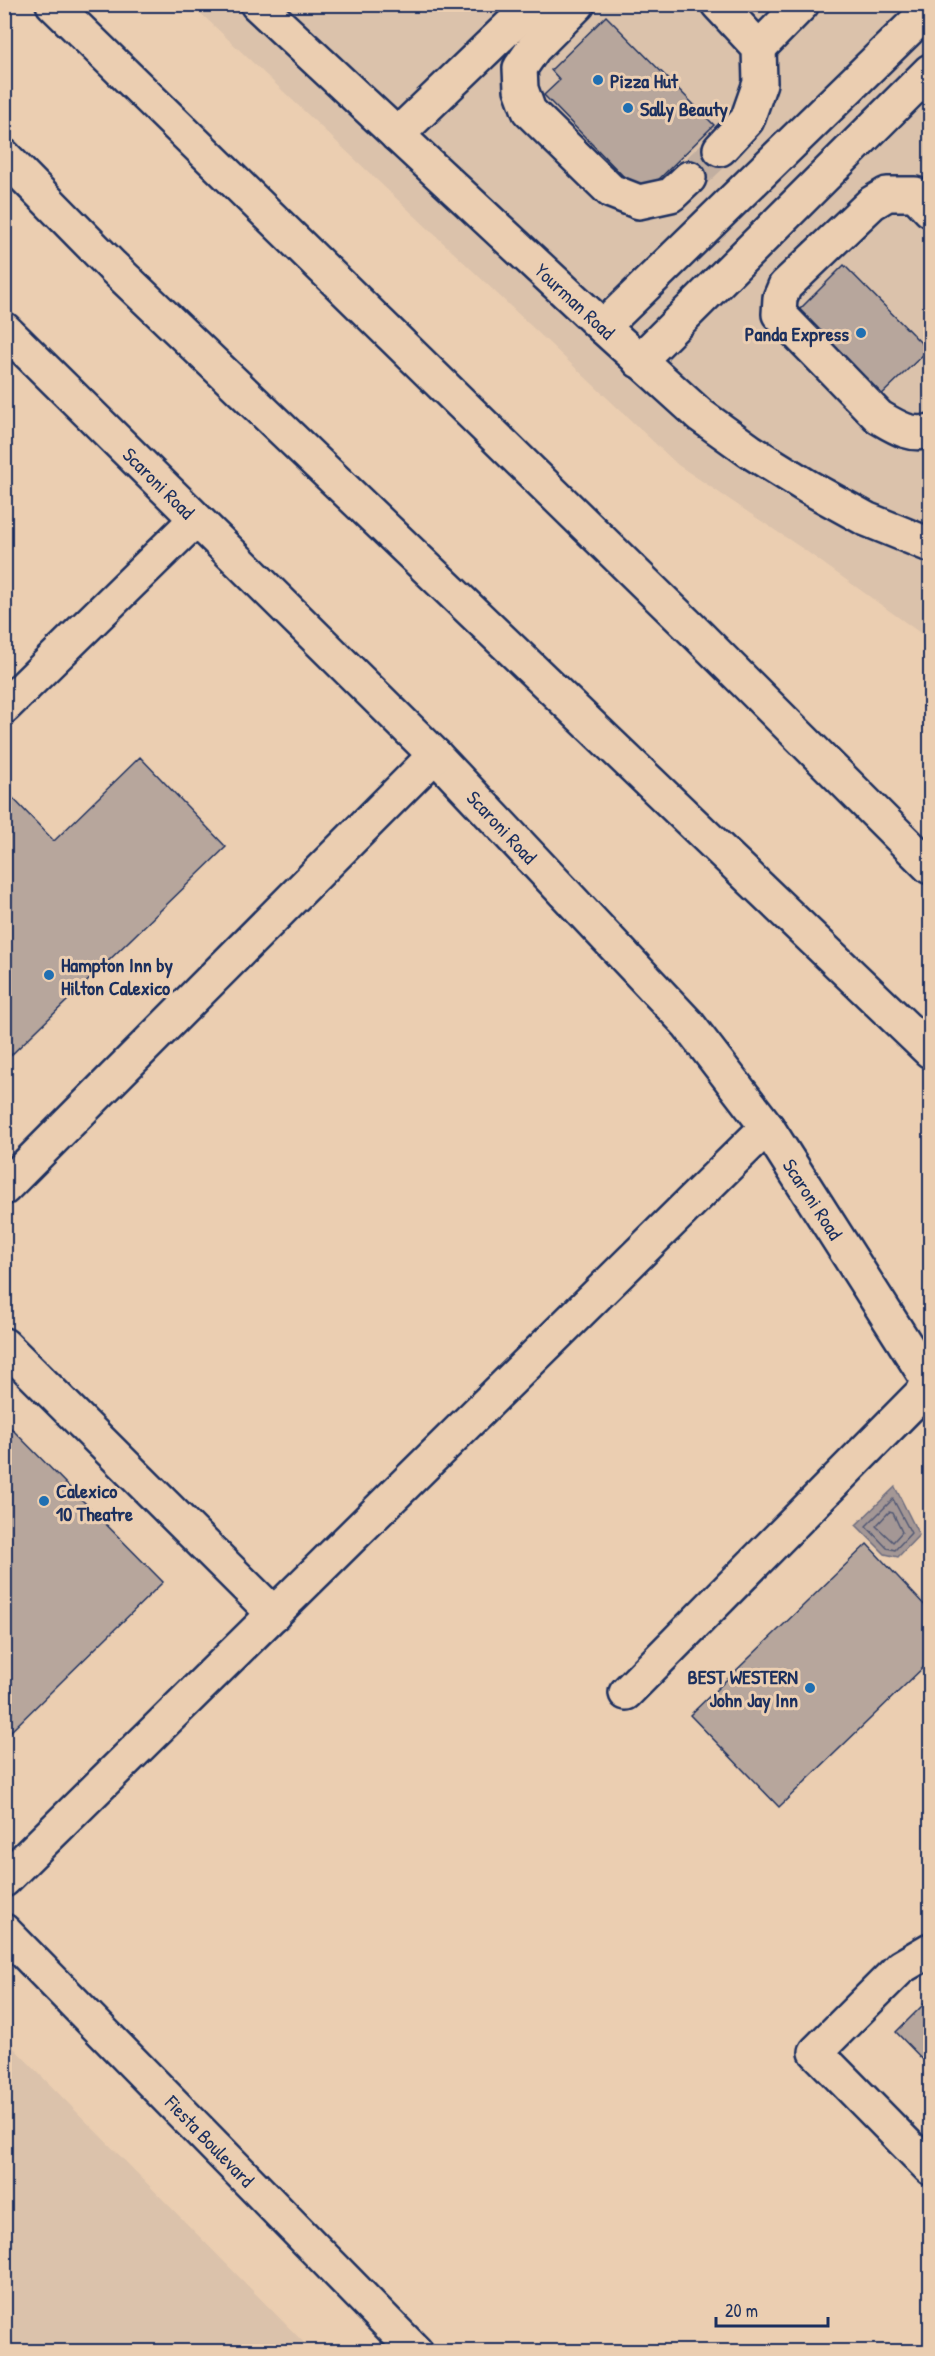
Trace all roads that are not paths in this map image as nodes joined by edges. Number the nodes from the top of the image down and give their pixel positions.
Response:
1 (53, 4) edge
2 (257, 4) edge
3 (533, 4) edge
4 (578, 4) edge
5 (718, 4) edge
6 (802, 4) edge
7 (926, 21) edge
8 (759, 48) junction
9 (930, 71) edge
10 (397, 135) junction
11 (720, 149) tunnel mouth
12 (4, 156) edge
13 (689, 178) tunnel mouth
14 (925, 194) edge
15 (603, 327) junction
16 (4, 329) edge
17 (639, 361) junction
18 (930, 431) edge
19 (195, 520) junction
20 (930, 545) edge
21 (4, 706) edge
22 (435, 755) junction
23 (930, 867) edge
24 (930, 1051) edge
25 (767, 1127) junction
26 (4, 1188) edge
27 (4, 1345) edge
28 (930, 1384) edge
29 (274, 1614) junction
30 (626, 1693) dead end
31 (4, 1880) edge
32 (4, 1931) edge
33 (930, 1950) edge
34 (930, 2168) edge
35 (416, 2352) edge

1 - 23 main road
2 - 10 main road, Yourman Road
3 - 10 main road
4 - 13 main road
5 - 8 main road
6 - 8 main road
7 - 15 main road
8 - 11 main road
9 - 17 main road
10 - 15 main road, Yourman Road
12 - 24 main road
14 - 18 main road
15 - 17 main road, Yourman Road
16 - 19 main road, Scaroni Road
17 - 20 main road, Yourman Road
19 - 21 main road
19 - 22 main road, Scaroni Road
22 - 25 main road, Scaroni Road
22 - 26 main road
25 - 28 main road, Scaroni Road
25 - 29 main road
27 - 29 main road
28 - 30 main road
29 - 31 main road
32 - 35 main road, Fiesta Boulevard
33 - 34 main road

